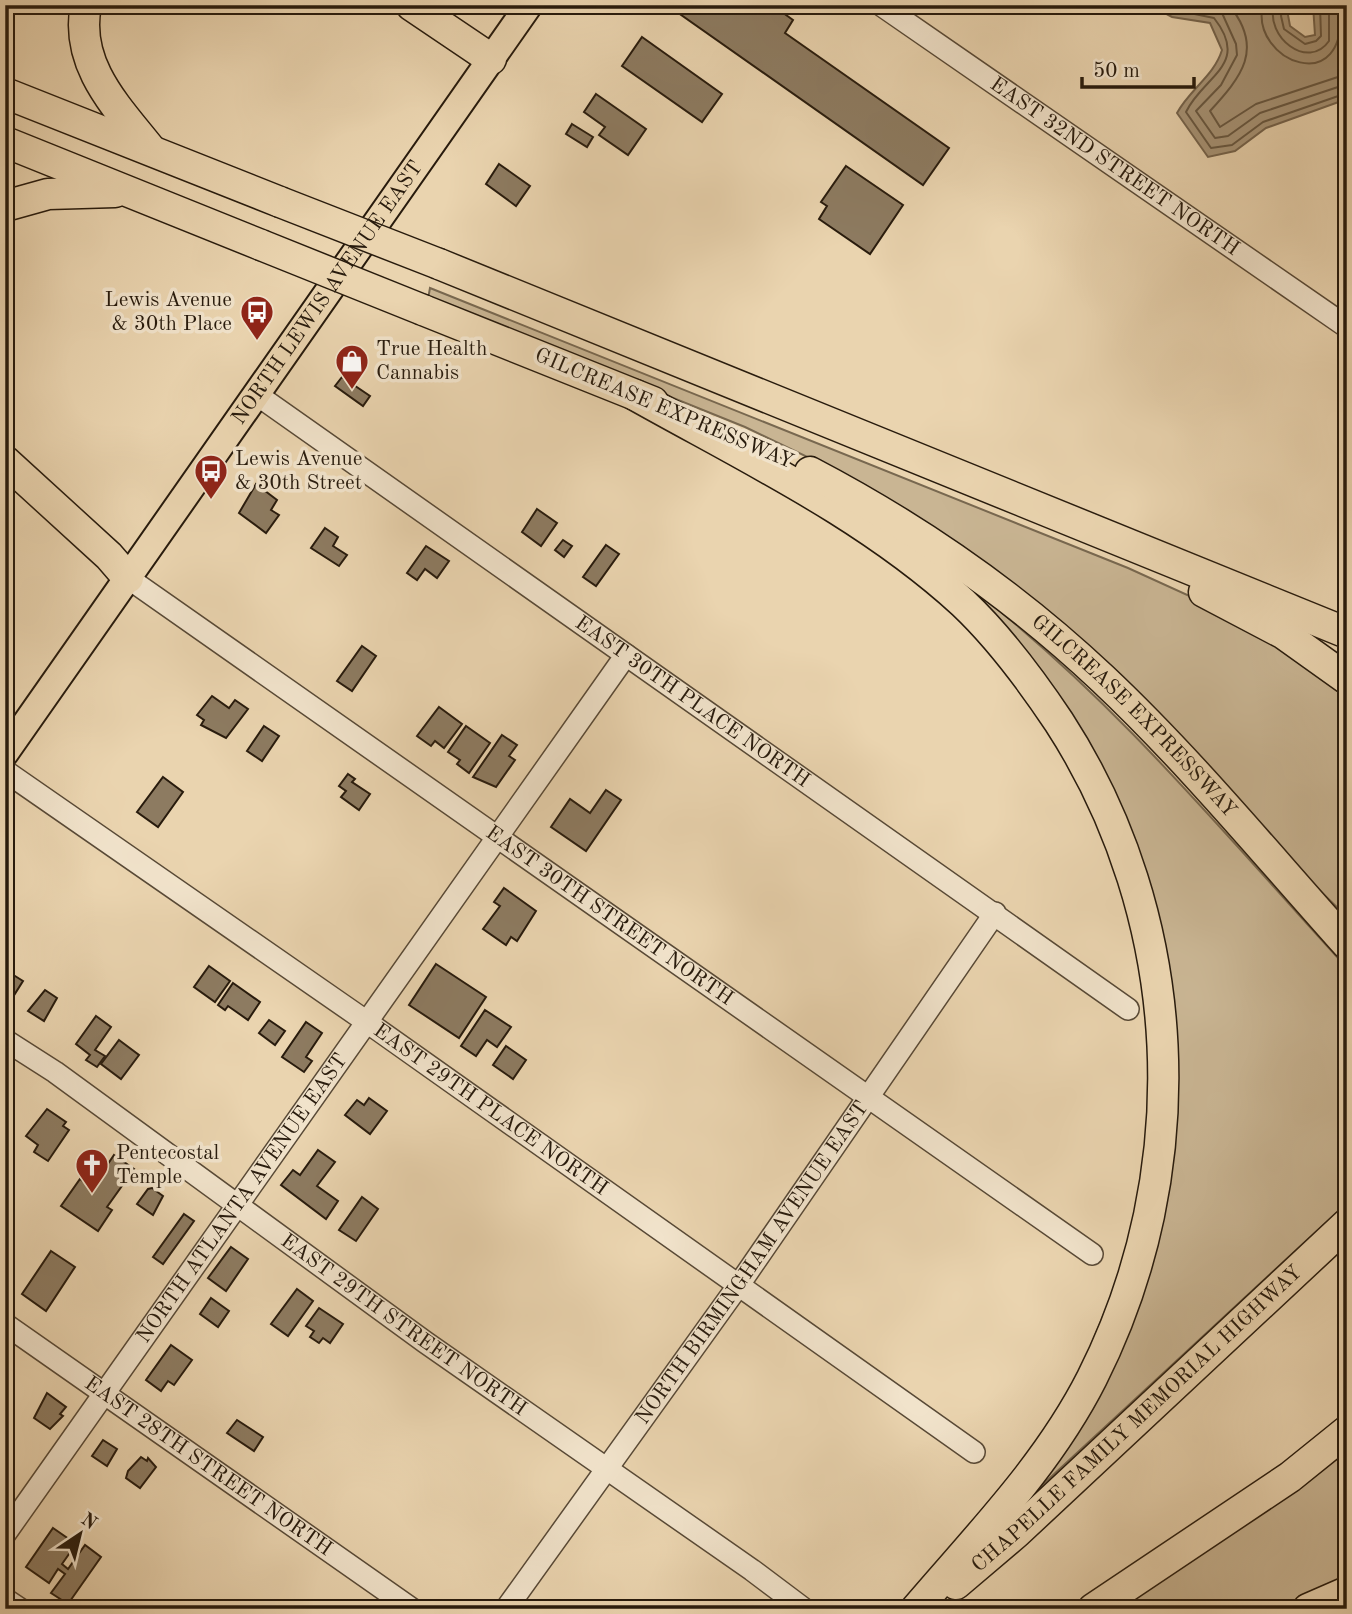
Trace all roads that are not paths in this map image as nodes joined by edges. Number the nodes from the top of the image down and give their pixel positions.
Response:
1 (86, 5) edge
2 (411, 5) edge
3 (432, 5) edge
4 (529, 5) edge
5 (881, 5) edge
6 (491, 59) junction
7 (5, 93) edge
8 (5, 142) edge
9 (154, 153) junction
10 (132, 192) junction
11 (5, 206) edge
12 (1347, 327) edge
13 (256, 394) junction
14 (635, 394) junction
15 (5, 461) edge
16 (5, 477) edge
17 (1047, 509) junction
18 (1134, 545) junction
19 (128, 578) junction
20 (1347, 623) edge
21 (1347, 633) edge
22 (626, 655) junction
23 (1347, 680) edge
24 (5, 753) edge
25 (5, 771) edge
26 (498, 838) junction
27 (995, 913) junction
28 (1347, 944) edge
29 (1128, 1009) dead end
30 (368, 1021) junction
31 (5, 1040) edge
32 (866, 1098) junction
33 (239, 1207) junction
34 (1347, 1224) edge
35 (1347, 1244) edge
36 (1092, 1254) dead end
37 (738, 1286) junction
38 (5, 1324) edge
39 (1228, 1334) junction
40 (104, 1394) junction
41 (1347, 1431) edge
42 (974, 1452) dead end
43 (606, 1468) junction
44 (5, 1534) edge
45 (1347, 1592) edge
46 (5, 1598) edge
47 (1347, 1600) edge
48 (20, 1609) edge
49 (412, 1609) edge
50 (506, 1609) edge
51 (804, 1609) edge
52 (916, 1609) edge
53 (925, 1609) edge
54 (1093, 1609) edge
55 (1308, 1609) edge
56 (1322, 1609) edge

1 - 9 highway
2 - 6 highway
3 - 6 highway
4 - 6 main road, NORTH LEWIS AVENUE EAST
5 - 12 street, EAST 32ND STREET NORTH
6 - 13 main road, NORTH LEWIS AVENUE EAST
7 - 9 highway
8 - 10 highway, GILCREASE EXPRESSWAY
9 - 17 highway, bridge
10 - 11 highway
10 - 14 highway, GILCREASE EXPRESSWAY, bridge
13 - 19 main road, NORTH LEWIS AVENUE EAST
13 - 22 street, EAST 30TH PLACE NORTH
14 - 28 highway, GILCREASE EXPRESSWAY
14 - 52 highway
15 - 19 highway
16 - 19 highway
17 - 18 highway
17 - 23 highway
18 - 20 highway
18 - 21 highway
19 - 24 main road, NORTH LEWIS AVENUE EAST
19 - 26 street, EAST 30TH STREET NORTH
22 - 26 street, NORTH ATLANTA AVENUE EAST
22 - 27 street, EAST 30TH PLACE NORTH
25 - 30 street, EAST 29TH PLACE NORTH
26 - 30 street, NORTH ATLANTA AVENUE EAST
26 - 32 street, EAST 30TH STREET NORTH
27 - 29 street, EAST 30TH PLACE NORTH
27 - 32 street, NORTH BIRMINGHAM AVENUE EAST
30 - 33 street, NORTH ATLANTA AVENUE EAST
30 - 37 street, EAST 29TH PLACE NORTH
31 - 33 street, EAST 29TH STREET NORTH
32 - 36 street, EAST 30TH STREET NORTH
32 - 37 street, NORTH BIRMINGHAM AVENUE EAST
33 - 40 street, NORTH ATLANTA AVENUE EAST
33 - 43 street, EAST 29TH STREET NORTH
34 - 39 highway, CHAPELLE FAMILY MEMORIAL HIGHWAY
35 - 39 highway
37 - 42 street, EAST 29TH PLACE NORTH
37 - 43 street, NORTH BIRMINGHAM AVENUE EAST
38 - 40 street, EAST 28TH STREET NORTH
39 - 53 highway, CHAPELLE FAMILY MEMORIAL HIGHWAY
40 - 44 street, NORTH ATLANTA AVENUE EAST
40 - 49 street, EAST 28TH STREET NORTH
41 - 54 highway
43 - 50 street, NORTH BIRMINGHAM AVENUE EAST
43 - 51 street, EAST 29TH STREET NORTH
45 - 55 highway
46 - 48 street
47 - 56 highway

